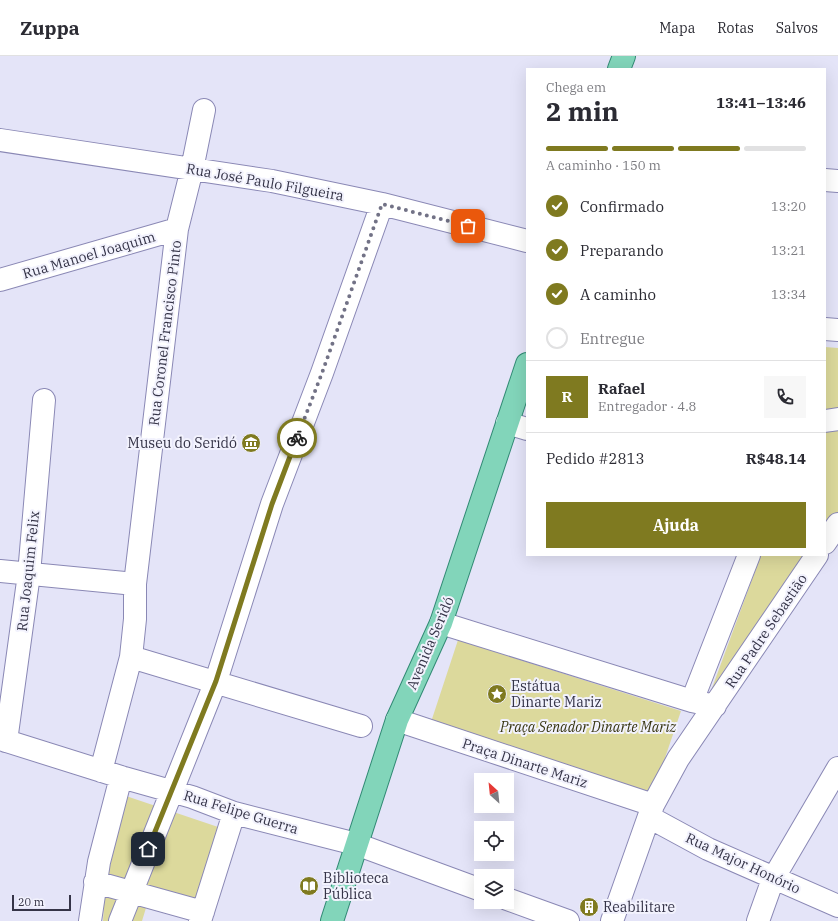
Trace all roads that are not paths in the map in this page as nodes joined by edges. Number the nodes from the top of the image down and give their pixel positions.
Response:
1 (624, 56) edge
2 (619, 68) edge
3 (204, 110) dead end
4 (0, 140) edge
5 (192, 169) junction
6 (826, 180) edge
7 (838, 180) edge
8 (382, 204) junction
9 (177, 229) junction
10 (526, 241) edge
11 (0, 280) edge
12 (826, 329) edge
13 (838, 330) edge
14 (526, 370) edge
15 (44, 400) dead end
16 (838, 419) edge
17 (826, 421) edge
18 (517, 426) edge
19 (749, 556) edge
20 (816, 556) edge
21 (0, 571) edge
22 (29, 574) junction
23 (135, 584) junction
24 (441, 623) junction
25 (131, 657) junction
26 (216, 681) junction
27 (692, 701) junction
28 (714, 706) junction
29 (397, 720) junction
30 (361, 726) dead end
31 (3, 740) edge
32 (838, 768) edge
33 (111, 774) junction
34 (172, 792) junction
35 (651, 811) junction
36 (234, 813) junction
37 (356, 844) junction
38 (773, 878) junction
39 (95, 882) junction
40 (474, 887) edge
41 (130, 892) junction
42 (514, 902) edge
43 (838, 906) edge
44 (202, 917) edge
45 (90, 921) edge
46 (120, 921) edge
47 (332, 921) edge
48 (568, 921) edge
49 (612, 921) edge
50 (758, 921) edge

1 - 2 main road
3 - 5 street, Rua Coronel Francisco Pinto
4 - 5 street, Rua José Paulo Filgueira
5 - 8 street, Rua José Paulo Filgueira
5 - 9 street, Rua Coronel Francisco Pinto
6 - 7 street
8 - 10 street, Rua José Paulo Filgueira
8 - 26 street
9 - 11 street, Rua Manoel Joaquim
9 - 23 street, Rua Coronel Francisco Pinto
12 - 13 street
14 - 18 main road, Avenida Seridó
15 - 22 street, Rua Joaquim Felix
16 - 17 street
18 - 24 main road, Avenida Seridó
19 - 27 street, Rua Padre Sebastião
20 - 28 street, Rua Padre Sebastião
21 - 22 street
22 - 23 street
22 - 31 street, Rua Joaquim Felix
23 - 25 street, Rua Coronel Francisco Pinto
24 - 27 street
24 - 29 main road, Avenida Seridó
25 - 26 street
25 - 33 street, Rua Coronel Francisco Pinto
26 - 30 street
26 - 34 street
27 - 28 street
28 - 35 street, Rua Padre Sebastião
29 - 35 street, Praça Dinarte Mariz
29 - 37 main road, Avenida Seridó
31 - 33 street, Rua Felipe Guerra
32 - 38 street
33 - 34 street, Rua Felipe Guerra
33 - 39 street, Rua Coronel Francisco Pinto
34 - 36 street, Rua Felipe Guerra
34 - 41 street
35 - 38 street, Rua Major Honório
35 - 49 street, Rua Padre Sebastião
36 - 37 street, Rua Felipe Guerra
36 - 44 street
37 - 40 street, Rua Felipe Guerra
37 - 47 main road, Avenida Seridó
38 - 43 street, Rua Major Honório
38 - 50 street
39 - 41 street
39 - 45 street, Rua Coronel Francisco Pinto
41 - 44 street
41 - 46 street
42 - 48 street

